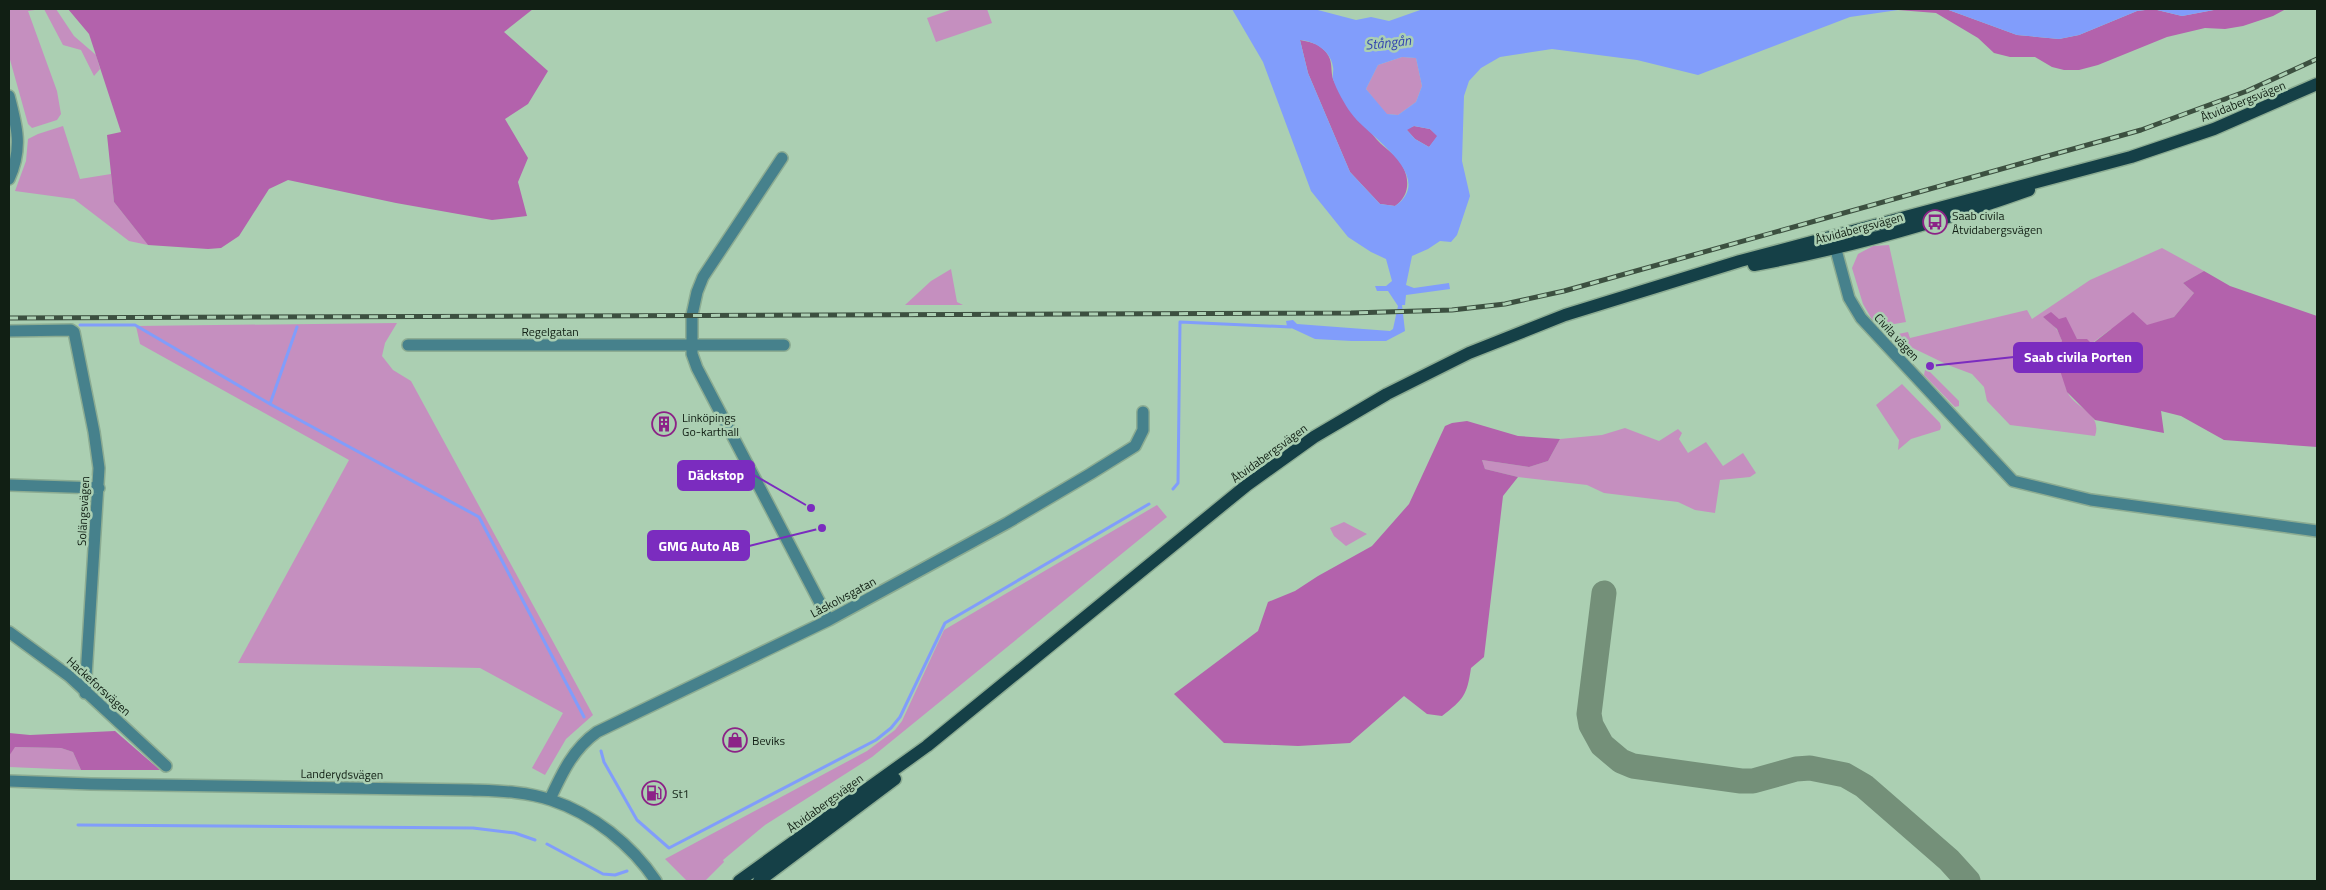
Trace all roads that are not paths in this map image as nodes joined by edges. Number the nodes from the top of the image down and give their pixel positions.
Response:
1 (2317, 84) edge
2 (9, 96) edge
3 (782, 158) dead end
4 (2092, 168) junction
5 (9, 179) edge
6 (1832, 236) junction
7 (1836, 249) junction
8 (1684, 279) junction
9 (9, 331) edge
10 (408, 345) dead end
11 (692, 345) junction
12 (784, 345) dead end
13 (1143, 412) dead end
14 (9, 485) edge
15 (99, 488) junction
16 (2317, 531) edge
17 (829, 620) junction
18 (9, 632) edge
19 (86, 693) junction
20 (927, 746) junction
21 (166, 766) dead end
22 (9, 781) edge
23 (550, 799) junction
24 (776, 870) junction
25 (649, 871) junction
26 (656, 881) edge
27 (660, 881) edge
28 (739, 881) edge
29 (759, 881) edge
30 (764, 881) edge

1 - 4 main road, Åtvidabergsvägen
2 - 5 street
3 - 11 street
4 - 6 main road, Åtvidabergsvägen
4 - 7 main road, Åtvidabergsvägen
6 - 7 street, Civila vägen
6 - 8 main road, Åtvidabergsvägen
7 - 8 main road, Åtvidabergsvägen
7 - 16 street, Civila vägen
8 - 20 main road, Åtvidabergsvägen
9 - 15 street, Solängsvägen
10 - 11 street, Regelgatan
11 - 12 street, Regelgatan
11 - 17 street
13 - 17 street, Låskolvsgatan
14 - 15 street
15 - 19 street, Solängsvägen
17 - 23 street, Låskolvsgatan
18 - 19 street, Hackeforsvägen
19 - 21 street, Hackeforsvägen
20 - 24 main road, Åtvidabergsvägen
20 - 28 main road, Åtvidabergsvägen
22 - 23 street, Landerydsvägen
23 - 25 street, Landerydsvägen
24 - 29 main road, Åtvidabergsvägen
24 - 30 main road, Åtvidabergsvägen
25 - 26 street, Landerydsvägen
25 - 27 street, Landerydsvägen

